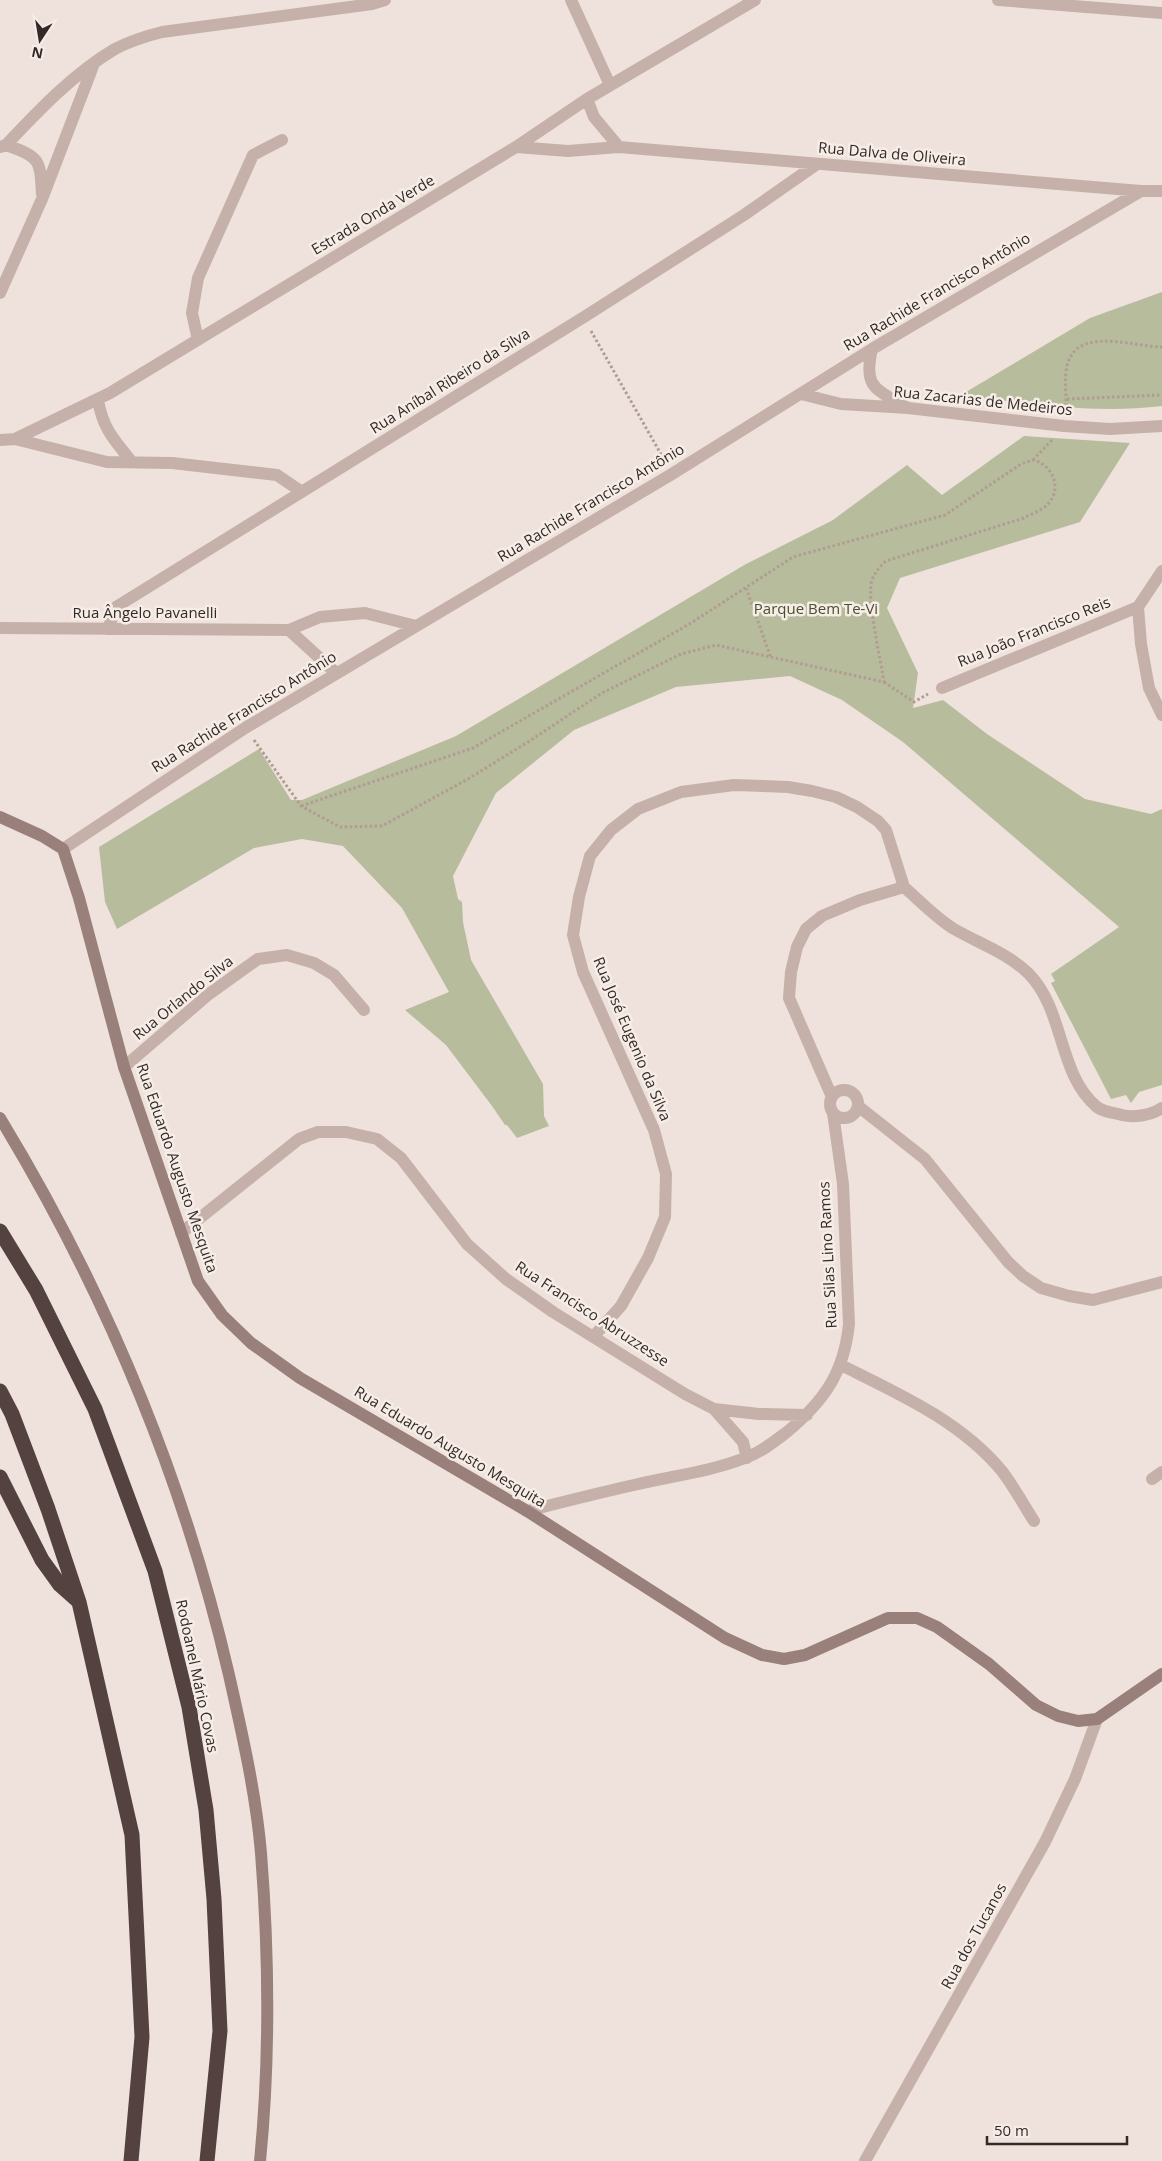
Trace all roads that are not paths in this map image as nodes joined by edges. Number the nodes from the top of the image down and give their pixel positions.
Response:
1 (385, 0) edge
2 (571, 0) edge
3 (755, 0) edge
4 (998, 0) edge
5 (1162, 13) edge
6 (93, 65) junction
7 (610, 85) junction
8 (587, 99) junction
9 (282, 140) dead end
10 (3, 146) edge
11 (516, 147) junction
12 (619, 147) junction
13 (817, 164) junction
14 (1141, 191) junction
15 (1162, 191) edge
16 (42, 199) junction
17 (0, 293) edge
18 (198, 340) junction
19 (872, 349) junction
20 (801, 394) junction
21 (98, 400) junction
22 (908, 408) junction
23 (1162, 426) edge
24 (15, 439) junction
25 (0, 440) edge
26 (132, 462) junction
27 (302, 492) junction
28 (1162, 571) edge
29 (1138, 607) junction
30 (416, 626) junction
31 (0, 628) edge
32 (108, 629) junction
33 (289, 630) junction
34 (336, 673) junction
35 (942, 688) road end
36 (1162, 715) edge
37 (0, 817) edge
38 (63, 849) junction
39 (904, 887) junction
40 (364, 1010) dead end
41 (124, 1067) junction
42 (832, 1097) junction
43 (858, 1106) junction
44 (1162, 1108) edge
45 (833, 1113) junction
46 (0, 1118) edge
47 (0, 1231) edge
48 (181, 1233) junction
49 (1162, 1282) edge
50 (594, 1336) junction
51 (841, 1365) junction
52 (0, 1391) edge
53 (714, 1409) junction
54 (807, 1415) junction
55 (747, 1458) junction
56 (0, 1477) edge
57 (527, 1510) junction
58 (1034, 1521) dead end
59 (80, 1602) junction
60 (1162, 1674) edge
61 (1097, 1719) junction
62 (131, 2161) edge
63 (207, 2161) edge
64 (260, 2161) edge
65 (865, 2161) edge

1 - 6 street
2 - 7 street
3 - 7 street, Estrada Onda Verde
4 - 5 street
6 - 10 street
6 - 16 street
7 - 8 street, Estrada Onda Verde
8 - 11 street, Estrada Onda Verde
8 - 12 street
9 - 18 street
10 - 16 street
11 - 12 street, Rua Dalva de Oliveira
11 - 18 street, Estrada Onda Verde
12 - 13 street, Rua Dalva de Oliveira
13 - 14 street, Rua Dalva de Oliveira
13 - 27 street, Rua Aníbal Ribeiro da Silva
14 - 15 street, Rua Dalva de Oliveira
14 - 19 street, Rua Rachide Francisco Antônio
16 - 17 street
18 - 21 street, Estrada Onda Verde
19 - 20 street, Rua Rachide Francisco Antônio
19 - 22 street
20 - 22 street, Rua Zacarias de Medeiros
20 - 30 street, Rua Rachide Francisco Antônio
21 - 24 street, Estrada Onda Verde
21 - 26 street
22 - 23 street, Rua Zacarias de Medeiros
24 - 25 street, Estrada Onda Verde
24 - 26 street
26 - 27 street
27 - 32 street, Rua Aníbal Ribeiro da Silva
28 - 29 street
29 - 35 street, Rua João Francisco Reis
29 - 36 street
30 - 33 street, Rua Ângelo Pavanelli
30 - 34 street, Rua Rachide Francisco Antônio
31 - 32 street, Rua Ângelo Pavanelli
32 - 33 street, Rua Ângelo Pavanelli
33 - 34 street
34 - 38 street, Rua Rachide Francisco Antônio
37 - 38 main road
38 - 41 main road, Rua Eduardo Augusto Mesquita
39 - 42 street
39 - 44 street
39 - 50 street, Rua José Eugenio da Silva
40 - 41 street, Rua Orlando Silva
41 - 48 main road, Rua Eduardo Augusto Mesquita
42 - 43 street
42 - 45 street
43 - 45 street
43 - 49 street
45 - 51 street, Rua Silas Lino Ramos
46 - 64 main road
47 - 63 highway, Rodoanel Mário Covas
48 - 50 street, Rua Francisco Abruzzesse
48 - 57 main road, Rua Eduardo Augusto Mesquita
50 - 53 street, Rua Francisco Abruzzesse
51 - 54 street, Rua Silas Lino Ramos
51 - 58 street
52 - 59 highway
53 - 54 street, Rua Francisco Abruzzesse
53 - 55 street, Rua Francisco Abruzzesse
54 - 55 street, Rua Silas Lino Ramos
55 - 57 street, Rua Silas Lino Ramos
56 - 59 highway
57 - 61 main road, Rua Eduardo Augusto Mesquita
59 - 62 highway
60 - 61 main road
61 - 65 street, Rua dos Tucanos

